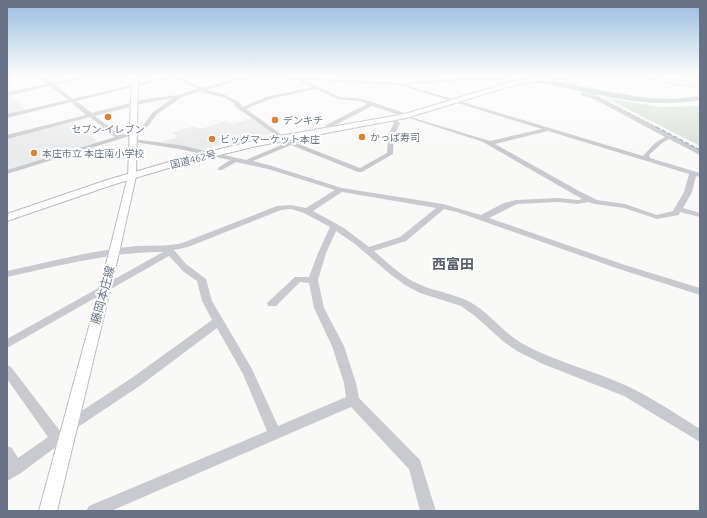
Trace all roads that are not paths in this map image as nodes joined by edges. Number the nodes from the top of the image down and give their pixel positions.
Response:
1 (75, 100) edge
2 (153, 100) edge
3 (174, 100) edge
4 (232, 100) edge
5 (263, 100) edge
6 (361, 100) edge
7 (454, 100) joint
8 (600, 100) edge
9 (72, 101) junction
10 (134, 103) junction
11 (371, 104) junction
12 (382, 108) junction
13 (243, 109) junction
14 (90, 115) junction
15 (404, 115) junction
16 (7, 116) edge
17 (391, 118) junction
18 (328, 128) junction
19 (549, 129) junction
20 (134, 136) junction
21 (280, 136) junction
22 (300, 136) junction
23 (7, 137) edge
24 (119, 137) junction
25 (670, 137) junction
26 (291, 143) junction
27 (490, 143) junction
28 (207, 153) junction
29 (700, 153) edge
30 (236, 159) junction
31 (647, 159) junction
32 (246, 162) junction
33 (220, 168) dead end
34 (7, 172) edge
35 (132, 174) junction
36 (697, 174) edge
37 (341, 190) junction
38 (589, 199) junction
39 (443, 206) junction
40 (678, 209) junction
41 (307, 211) junction
42 (7, 213) edge
43 (700, 215) edge
44 (7, 218) edge
45 (482, 218) junction
46 (334, 226) junction
47 (168, 249) junction
48 (367, 251) junction
49 (114, 253) junction
50 (7, 274) edge
51 (313, 280) junction
52 (104, 289) junction
53 (700, 292) edge
54 (272, 303) dead end
55 (218, 322) junction
56 (7, 344) edge
57 (7, 370) edge
58 (354, 400) junction
59 (64, 433) junction
60 (275, 434) junction
61 (700, 436) edge
62 (7, 453) edge
63 (12, 471) edge
64 (48, 511) edge
65 (94, 511) edge
66 (428, 511) edge

1 - 9 street
2 - 10 street
3 - 20 street
4 - 13 street
5 - 13 street
6 - 11 street
7 - 15 highway, 国道462号
7 - 19 street
8 - 25 street
9 - 14 street
9 - 16 street
10 - 14 street
10 - 20 main road, 藤岡本庄線
11 - 12 street
11 - 18 street
12 - 15 street
12 - 17 street
13 - 21 street
14 - 23 street
14 - 24 street
15 - 17 highway, 国道462号
15 - 27 street
17 - 18 highway, 国道462号
17 - 22 highway, 国道462号
17 - 26 street
18 - 21 highway, 国道462号
19 - 27 street
19 - 31 street
20 - 24 street
20 - 28 street
20 - 35 main road, 藤岡本庄線
21 - 28 highway, 国道462号
22 - 26 street
22 - 28 highway, 国道462号
24 - 34 street
25 - 29 street
25 - 31 street
26 - 32 street
27 - 38 street
28 - 30 street
28 - 35 highway, 国道462号
30 - 32 street
30 - 33 street
31 - 36 street
32 - 37 street
35 - 42 highway, 国道462号
35 - 44 highway, 国道462号
35 - 49 main road, 藤岡本庄線
36 - 40 street
37 - 39 street
37 - 41 street
38 - 40 street
38 - 45 street
39 - 45 street
39 - 48 street
40 - 43 street
41 - 46 street
41 - 47 street
45 - 53 street
46 - 48 street
46 - 51 street
47 - 49 street
47 - 52 street
47 - 55 street
48 - 61 street
49 - 50 street
49 - 52 main road, 藤岡本庄線
51 - 54 street
51 - 58 street
52 - 56 street
52 - 59 main road, 藤岡本庄線
55 - 59 street
55 - 60 street
57 - 59 street
58 - 60 street
58 - 66 street
59 - 63 street
59 - 64 main road, 藤岡本庄線
60 - 65 street
62 - 63 street

